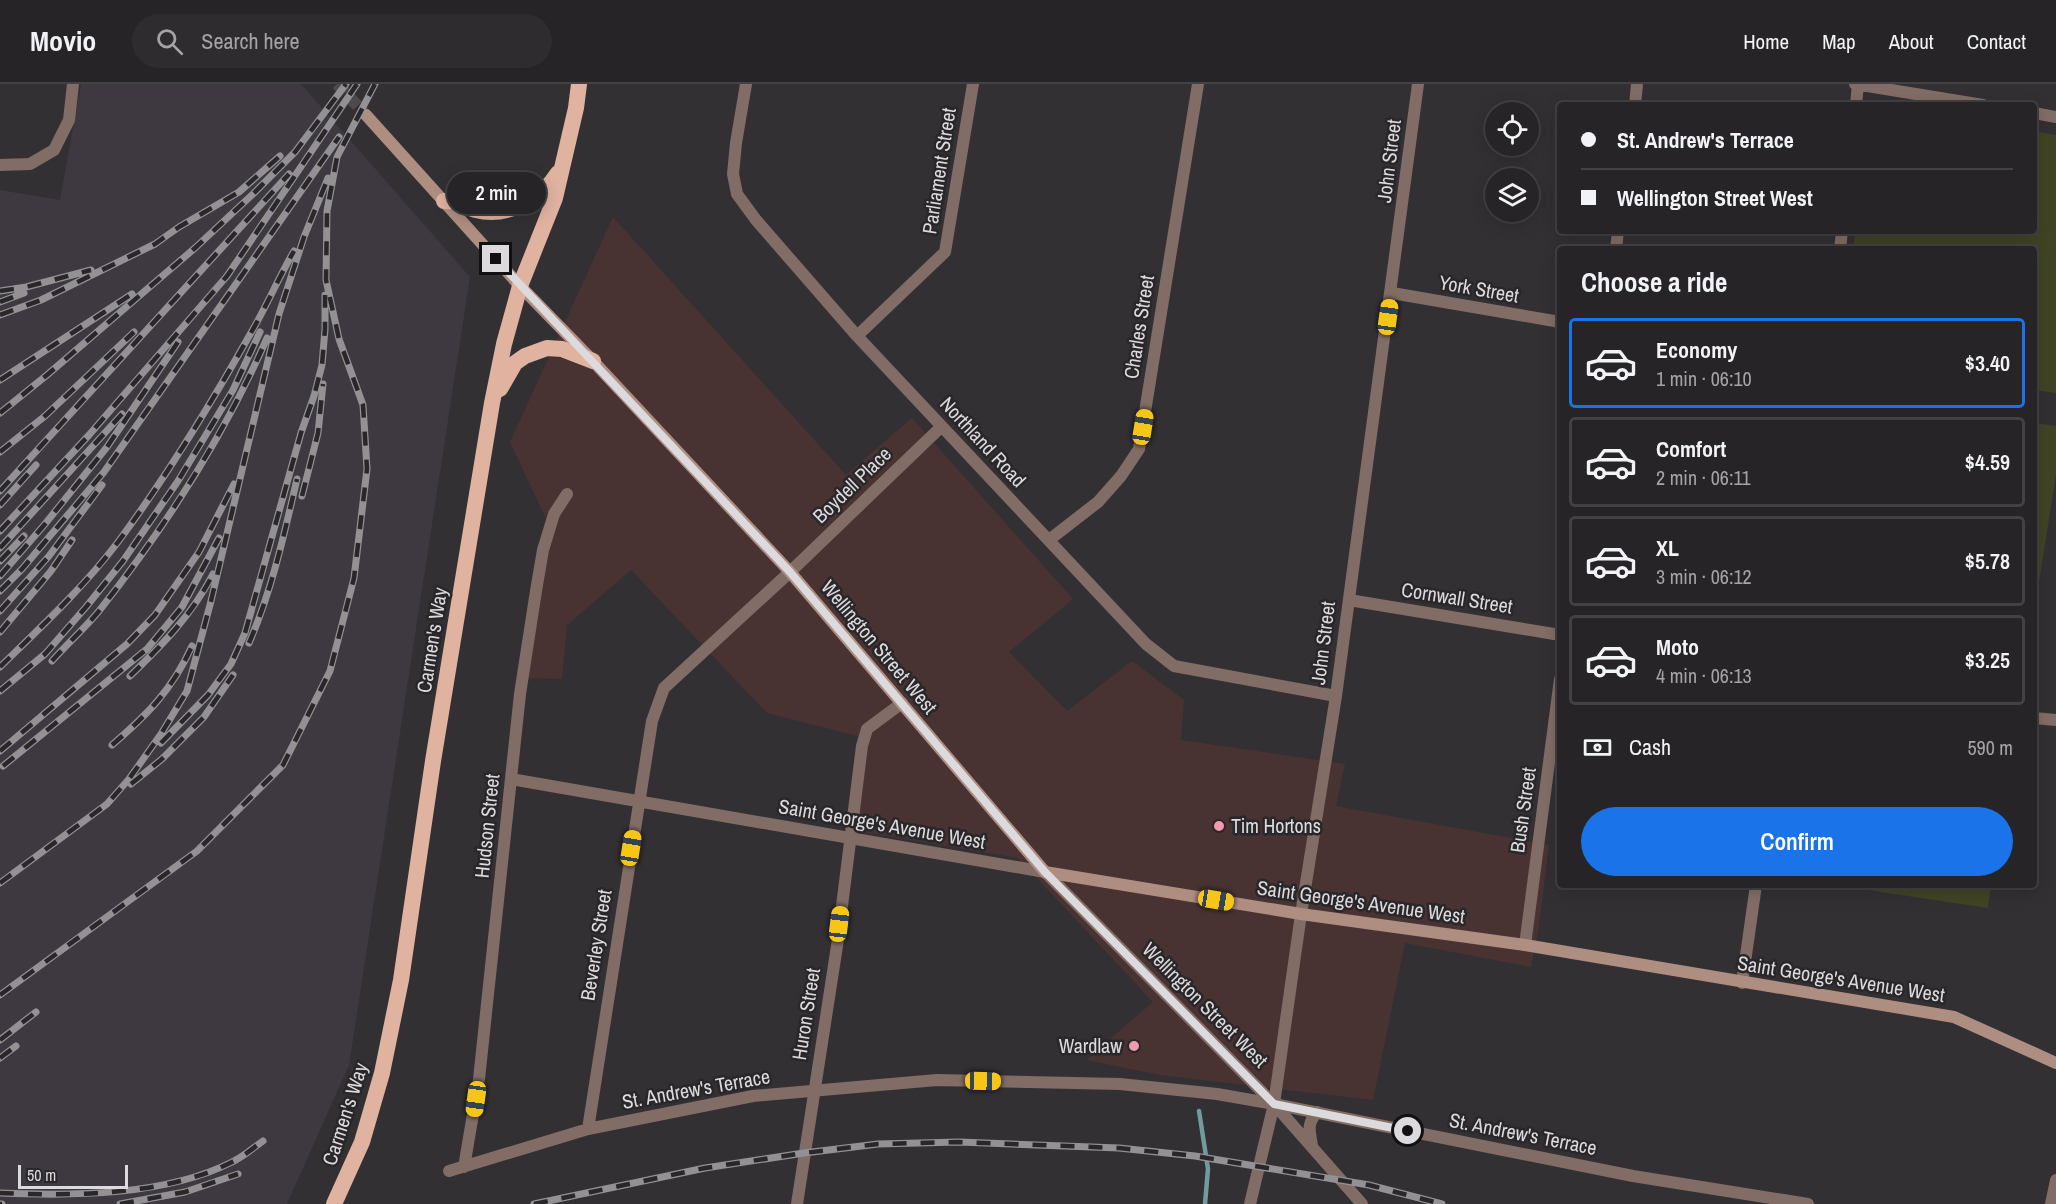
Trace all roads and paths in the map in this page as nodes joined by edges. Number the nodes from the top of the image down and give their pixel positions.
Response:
1 (74, 84) edge
2 (579, 84) edge
3 (746, 84) edge
4 (973, 84) edge
5 (1198, 84) edge
6 (1418, 84) edge
7 (1638, 84) edge
8 (1857, 84) edge
9 (1635, 102) edge
10 (1856, 102) edge
11 (1965, 102) edge
12 (2037, 114) edge
13 (366, 115) tunnel mouth
14 (2056, 117) edge
15 (0, 165) edge
16 (562, 167) junction
17 (444, 201) junction
18 (519, 286) junction
19 (1392, 293) junction
20 (1557, 321) edge
21 (857, 336) junction
22 (593, 361) junction
23 (492, 403) junction
24 (941, 427) junction
25 (567, 494) dead end
26 (1049, 540) junction
27 (790, 572) junction
28 (1348, 600) junction
29 (1557, 635) edge
30 (1336, 696) junction
31 (1557, 703) edge
32 (902, 704) junction
33 (2037, 718) edge
34 (2056, 720) edge
35 (511, 778) junction
36 (638, 801) junction
37 (849, 838) junction
38 (1045, 872) junction
39 (1756, 888) edge
40 (1301, 914) junction
41 (1525, 945) junction
42 (1742, 982) junction
43 (2056, 1063) edge
44 (814, 1091) junction
45 (1274, 1104) junction
46 (1317, 1112) junction
47 (588, 1130) junction
48 (1312, 1147) junction
49 (464, 1167) junction
50 (449, 1171) dead end
51 (2056, 1180) edge
52 (334, 1204) edge
53 (797, 1204) edge
54 (1250, 1204) edge
55 (1362, 1204) edge
56 (1808, 1204) edge
57 (2051, 1204) edge

1 - 15 street
2 - 16 highway, Carmen's Way
3 - 21 street, Northland Road
4 - 21 street, Parliament Street
5 - 26 street, Charles Street
6 - 19 street, John Street
7 - 9 street
8 - 10 street
8 - 11 street
12 - 14 street
13 - 17 main road, Wellington Street West
16 - 17 highway
16 - 18 highway, Carmen's Way
17 - 18 main road, Wellington Street West
18 - 22 main road, Wellington Street West
18 - 23 highway, Carmen's Way
19 - 20 street, York Street
19 - 28 street, John Street
21 - 24 street, Northland Road
22 - 23 highway
22 - 27 main road, Wellington Street West
23 - 52 highway, Carmen's Way
24 - 26 street, Northland Road
24 - 27 street, Boydell Place
25 - 35 street, Hudson Street
26 - 30 street, Northland Road
27 - 32 main road, Wellington Street West
27 - 36 street, Beverley Street
28 - 29 street, Cornwall Street
28 - 30 street, John Street
30 - 40 street, John Street
31 - 41 street, Bush Street
32 - 37 street, Huron Street
32 - 38 main road, Wellington Street West
33 - 34 street
35 - 36 street, Saint George's Avenue West
35 - 49 street, Hudson Street
36 - 37 street, Saint George's Avenue West
36 - 47 street, Beverley Street
37 - 38 street, Saint George's Avenue West
37 - 44 street, Huron Street
38 - 40 main road, Saint George's Avenue West
38 - 45 street, Wellington Street West
39 - 42 street
40 - 41 main road, Saint George's Avenue West
40 - 45 street, John Street
41 - 42 main road, Saint George's Avenue West
42 - 43 main road, Saint George's Avenue West
44 - 45 street, St. Andrew's Terrace
44 - 47 street, St. Andrew's Terrace
44 - 53 street, Huron Street
45 - 46 street, St. Andrew's Terrace
45 - 48 street, Wellington Street West
45 - 54 street, John Street
46 - 48 street
46 - 56 street, St. Andrew's Terrace
47 - 49 street, St. Andrew's Terrace
48 - 55 street, Wellington Street West
49 - 50 street, St. Andrew's Terrace
51 - 57 street

